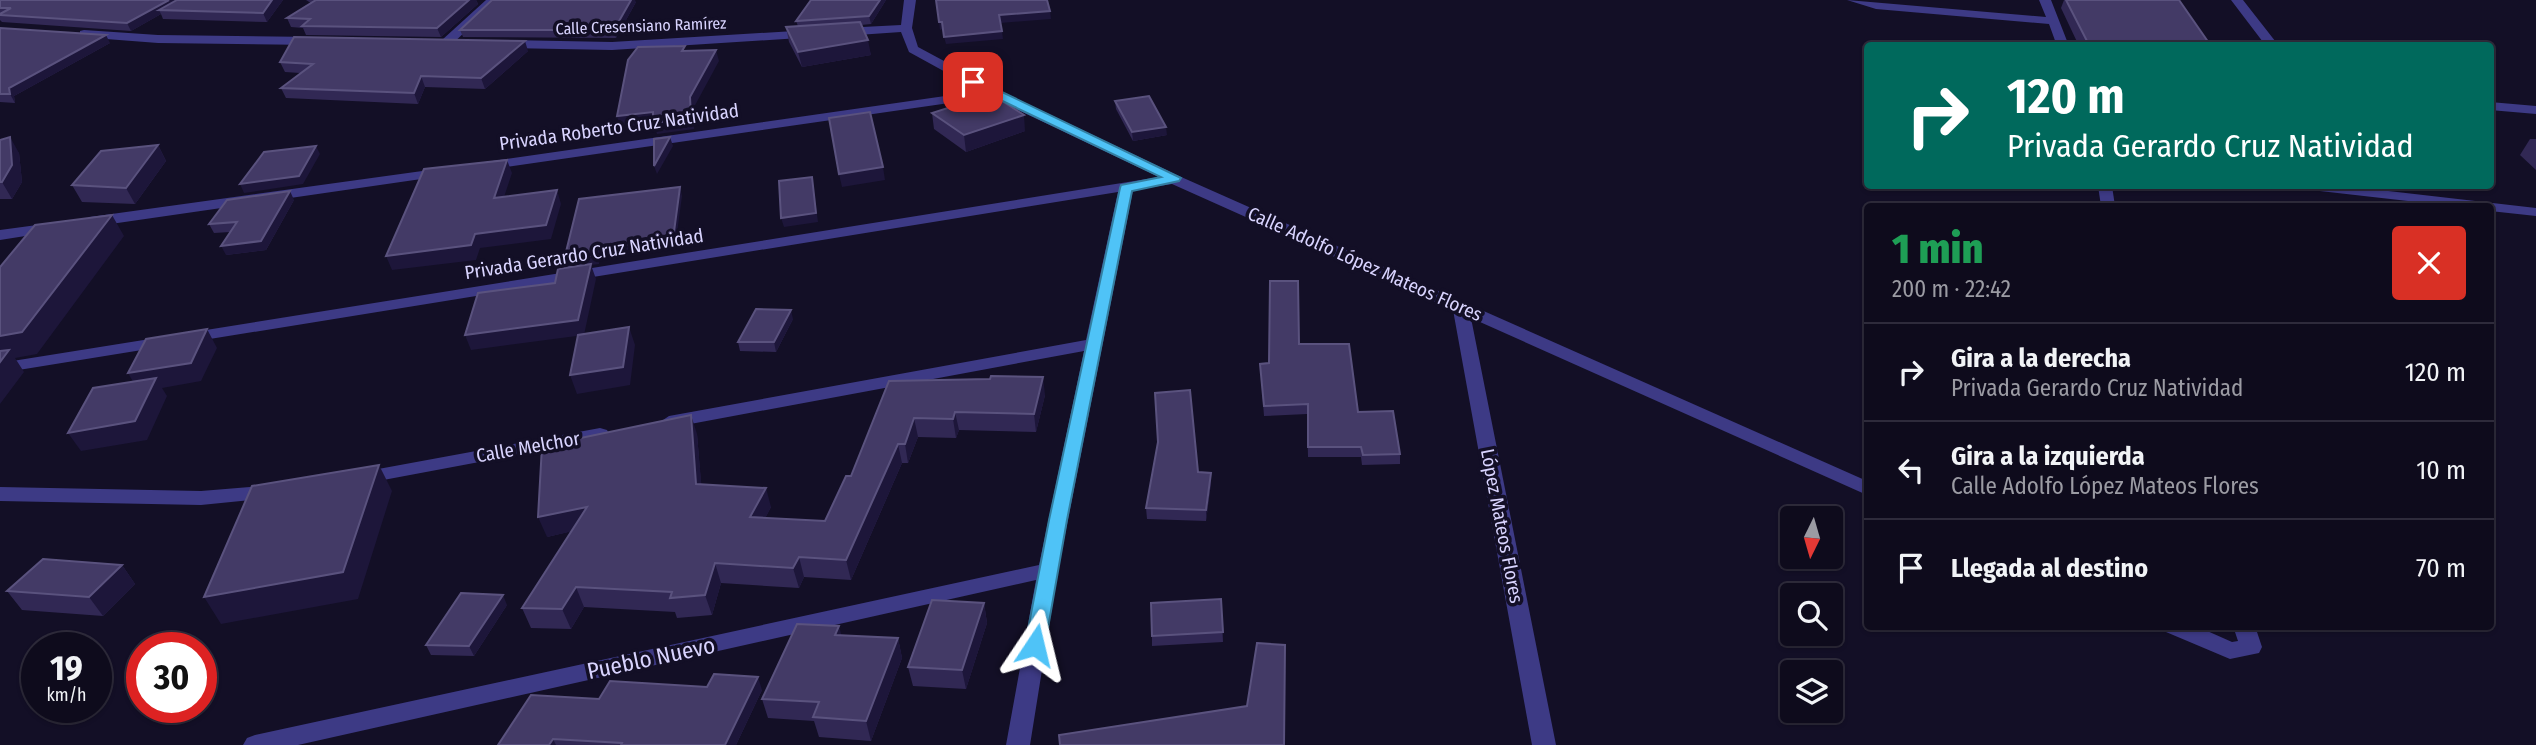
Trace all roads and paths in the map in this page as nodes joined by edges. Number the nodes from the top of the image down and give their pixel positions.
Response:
1 (493, 0) edge
2 (910, 0) edge
3 (2045, 0) edge
4 (2237, 0) edge
5 (1855, 1) edge
6 (2055, 21) junction
7 (906, 28) junction
8 (66, 33) edge
9 (322, 41) edge
10 (2062, 42) edge
11 (2270, 42) edge
12 (432, 43) edge
13 (446, 43) junction
14 (460, 44) edge
15 (487, 44) edge
16 (993, 93) junction
17 (2494, 106) edge
18 (2536, 110) edge
19 (1174, 178) junction
20 (1126, 188) junction
21 (2366, 189) edge
22 (2461, 203) edge
23 (2494, 208) edge
24 (2536, 212) edge
25 (0, 235) edge
26 (1461, 307) junction
27 (1093, 344) junction
28 (0, 368) edge
29 (645, 426) edge
30 (618, 431) edge
31 (347, 481) edge
32 (1864, 488) edge
33 (292, 491) edge
34 (0, 494) edge
35 (1048, 570) junction
36 (2183, 630) edge
37 (2247, 637) edge
38 (255, 745) edge
39 (1018, 745) edge
40 (1544, 745) edge

1 - 13 street
2 - 7 street
3 - 6 street
4 - 11 street
5 - 6 street
6 - 10 street
7 - 15 street, Calle Cresensiano Ramírez
7 - 16 street, Calle Adolfo López Mateos Flores
8 - 9 street
12 - 13 street
13 - 14 street
16 - 19 street, Calle Adolfo López Mateos Flores
16 - 25 street, Privada Roberto Cruz Natividad
17 - 18 street
19 - 20 street, Privada Gerardo Cruz Natividad
19 - 26 street, Calle Adolfo López Mateos Flores
20 - 27 street
20 - 28 street, Privada Gerardo Cruz Natividad
21 - 22 street
23 - 24 street
26 - 32 street, Calle Adolfo López Mateos Flores
26 - 40 street, López Mateos Flores
27 - 29 street
27 - 35 street
30 - 31 street, Calle Melchor
33 - 34 street
35 - 38 street, Pueblo Nuevo
35 - 39 street
36 - 37 street

